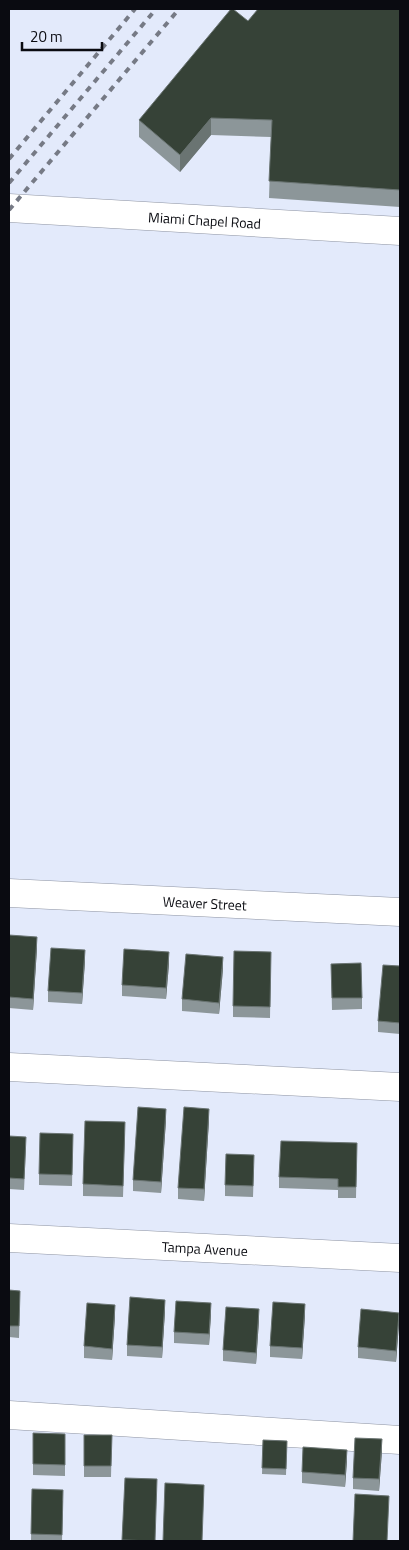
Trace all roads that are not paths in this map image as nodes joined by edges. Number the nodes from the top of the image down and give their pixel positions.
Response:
1 (9, 208) edge
2 (400, 231) edge
3 (9, 893) edge
4 (400, 912) edge
5 (9, 1067) edge
6 (400, 1087) edge
7 (9, 1238) edge
8 (400, 1258) edge
9 (9, 1415) edge
10 (400, 1440) edge

1 - 2 street, Miami Chapel Road
3 - 4 street, Weaver Street
5 - 6 street
7 - 8 street, Tampa Avenue
9 - 10 street

